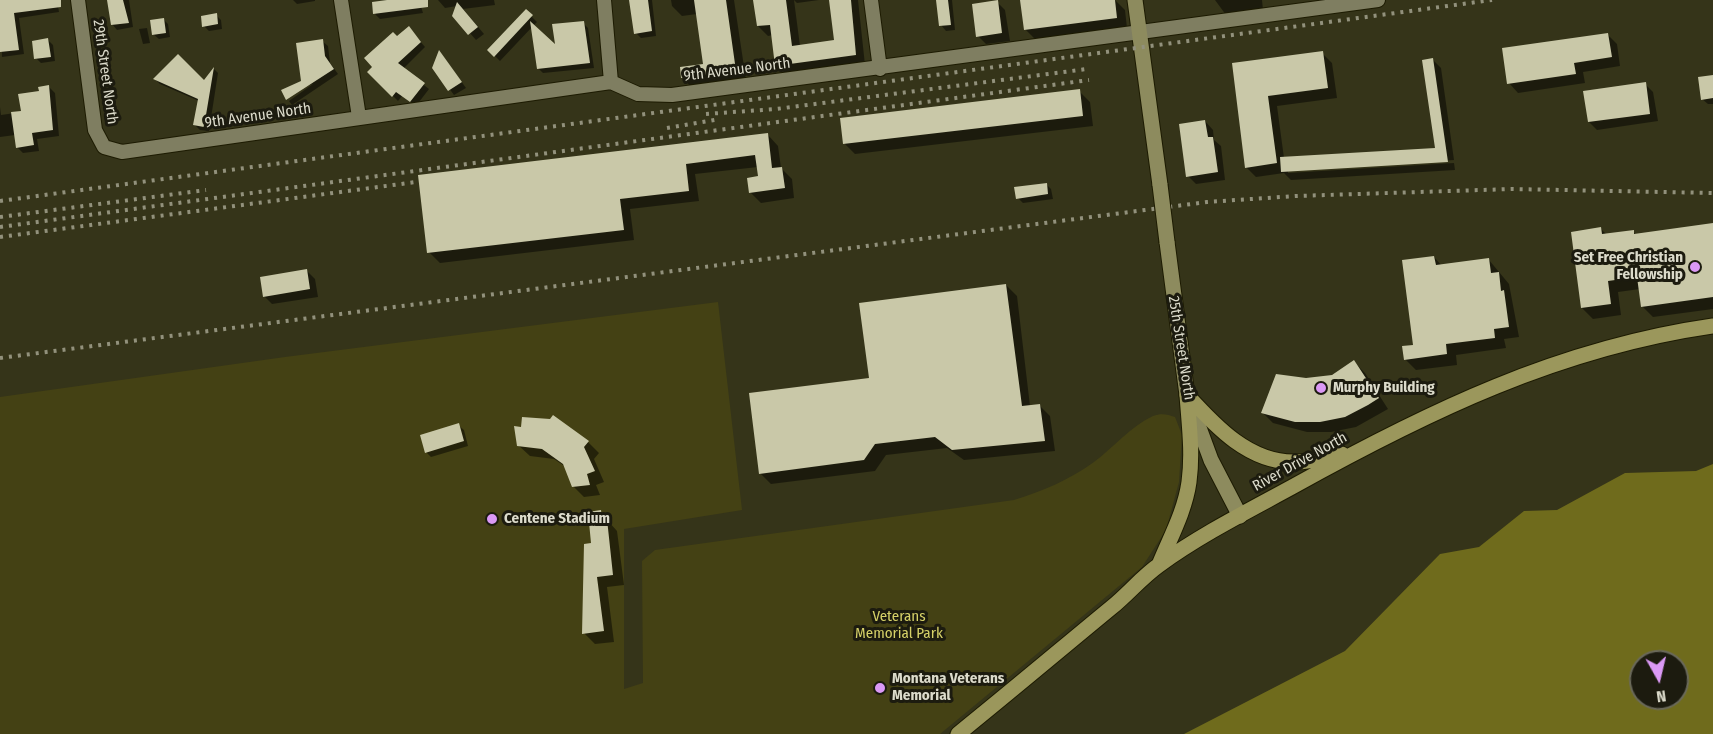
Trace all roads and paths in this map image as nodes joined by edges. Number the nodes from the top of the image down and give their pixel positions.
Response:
1 (78, 0) edge
2 (341, 0) edge
3 (604, 0) edge
4 (871, 0) edge
5 (1135, 0) edge
6 (1378, 0) edge
7 (1140, 33) junction
8 (880, 69) junction
9 (611, 82) junction
10 (359, 117) junction
11 (104, 147) joint
12 (1713, 327) edge
13 (1186, 395) junction
14 (1358, 451) junction
15 (1240, 516) junction
16 (1159, 565) junction
17 (958, 734) edge

1 - 11 street, 29th Street North
2 - 10 street
3 - 9 street
4 - 8 street
5 - 7 street
6 - 7 street, 9th Avenue North
7 - 8 street, 9th Avenue North
7 - 13 street, 25th Street North, bridge
8 - 9 street, 9th Avenue North
9 - 10 street, 9th Avenue North
10 - 11 street, 9th Avenue North
12 - 14 main road, River Drive North
13 - 14 main road
13 - 15 street, 25th Street North
13 - 16 main road
14 - 15 main road, River Drive North
15 - 16 main road, River Drive North
16 - 17 main road, River Drive North

